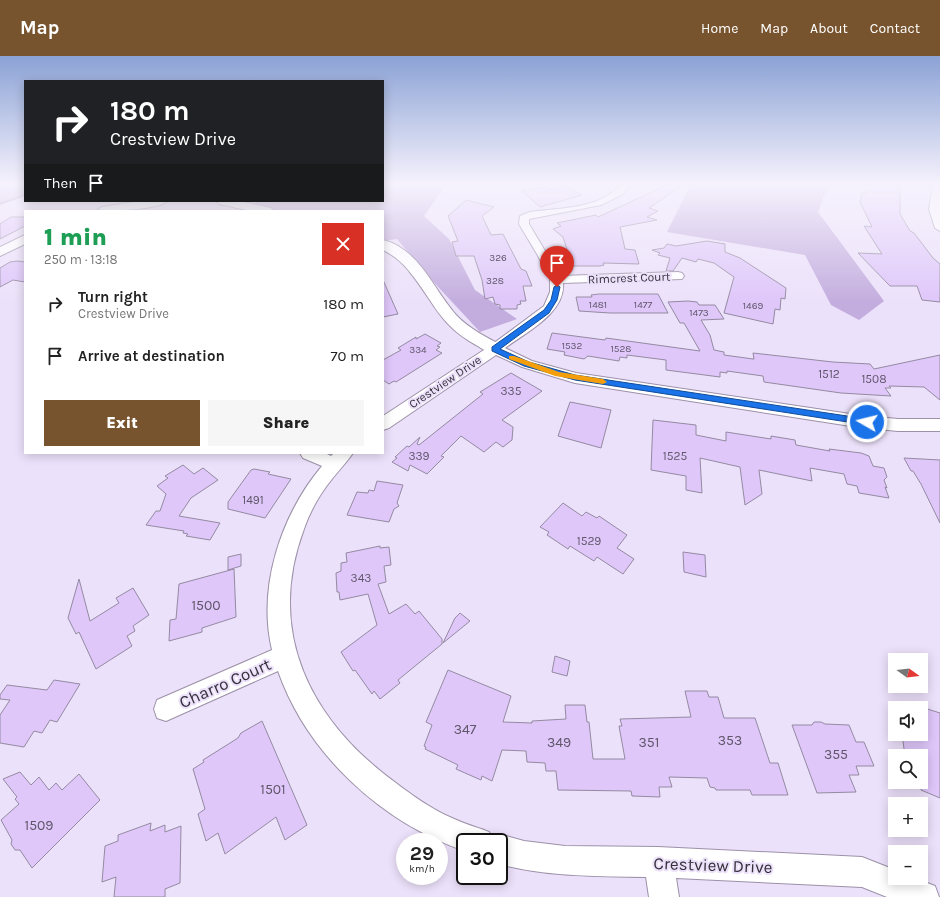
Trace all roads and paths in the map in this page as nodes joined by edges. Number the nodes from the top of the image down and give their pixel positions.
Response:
1 (524, 223) edge
2 (24, 240) edge
3 (384, 244) edge
4 (0, 252) edge
5 (678, 276) dead end
6 (556, 280) junction
7 (495, 349) junction
8 (384, 423) edge
9 (940, 425) edge
10 (314, 454) edge
11 (338, 459) edge
12 (284, 656) junction
13 (166, 710) dead end
14 (456, 834) edge
15 (508, 852) edge
16 (658, 862) junction
17 (664, 897) edge
18 (924, 897) edge

1 - 6 street
2 - 4 street
3 - 7 street
5 - 6 street, Rimcrest Court
6 - 7 street, Crestview Drive
7 - 8 street, Crestview Drive
7 - 9 street
10 - 11 street
11 - 12 street
12 - 13 street, Charro Court
12 - 14 street
15 - 16 street, Crestview Drive
16 - 17 street
16 - 18 street, Crestview Drive

